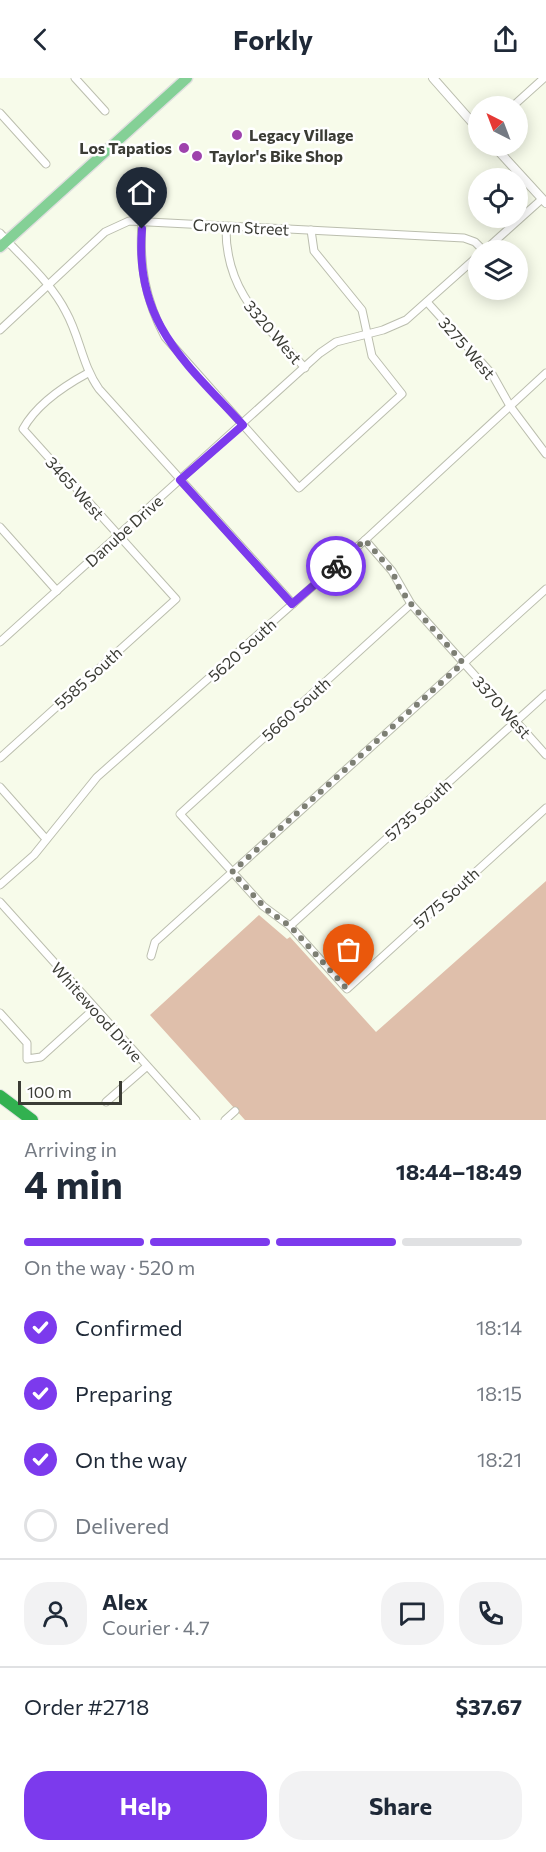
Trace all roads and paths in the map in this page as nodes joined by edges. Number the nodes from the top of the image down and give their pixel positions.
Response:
1 (75, 78) edge
2 (187, 78) edge
3 (433, 78) edge
4 (544, 78) edge
5 (524, 96) edge
6 (105, 111) dead end
7 (0, 113) edge
8 (468, 118) edge
9 (503, 156) edge
10 (46, 164) dead end
11 (544, 201) edge
12 (142, 222) junction
13 (226, 227) junction
14 (311, 230) junction
15 (471, 240) edge
16 (496, 240) edge
17 (2, 241) edge
18 (468, 265) edge
19 (47, 285) junction
20 (427, 302) junction
21 (0, 330) edge
22 (367, 332) junction
23 (305, 368) junction
24 (88, 373) junction
25 (546, 373) edge
26 (510, 406) junction
27 (243, 425) junction
28 (546, 454) edge
29 (180, 480) junction
30 (0, 527) edge
31 (119, 536) junction
32 (365, 540) junction
33 (546, 589) edge
34 (57, 591) junction
35 (176, 599) joint
36 (292, 604) junction
37 (411, 604) junction
38 (0, 642) edge
39 (463, 663) junction
40 (546, 694) edge
41 (516, 722) junction
42 (546, 755) edge
43 (0, 758) edge
44 (0, 787) edge
45 (546, 808) edge
46 (46, 839) junction
47 (232, 872) junction
48 (0, 885) edge
49 (0, 902) edge
50 (290, 926) junction
51 (152, 956) dead end
52 (94, 1009) junction
53 (0, 1013) edge
54 (146, 1066) junction
55 (0, 1096) edge
56 (0, 1102) edge
57 (106, 1102) dead end
58 (235, 1111) dead end
59 (31, 1120) edge
60 (196, 1120) edge
61 (225, 1120) edge

1 - 6 street
2 - 17 main road
3 - 8 street
4 - 5 street
7 - 10 street
9 - 11 street
11 - 16 street
12 - 13 street, Crown Street
12 - 19 street, Crown Street
12 - 27 street
13 - 14 street, Crown Street
13 - 23 street, 3320 West
14 - 15 street, Crown Street
14 - 22 street
17 - 19 street
18 - 20 street, Danube Drive
19 - 21 street, Crown Street
19 - 24 street
20 - 22 street, Danube Drive
20 - 26 street, 3275 West
22 - 23 street, Danube Drive
22 - 27 street
23 - 27 street, Danube Drive
24 - 29 street
24 - 31 street, 3465 West
25 - 26 street, 5620 South
26 - 28 street, 3275 West
26 - 32 street, 5620 South
27 - 29 street, Danube Drive
29 - 31 street, Danube Drive
29 - 36 street
30 - 34 street
31 - 34 street, Danube Drive
31 - 35 street, 3465 West
32 - 36 street, 5620 South
32 - 37 street, 3370 West
33 - 39 street
34 - 38 street, Danube Drive
35 - 43 street, 5585 South
36 - 46 street, 5620 South
37 - 39 street, 3370 West
37 - 47 street, 5660 South
39 - 41 street, 3370 West
39 - 47 street
40 - 41 street, 5735 South
41 - 42 street, 3370 West
41 - 50 street, 5735 South
44 - 46 street
45 - 50 street, 5775 South
46 - 48 street, 5620 South
47 - 50 street
47 - 51 street
49 - 52 street, Whitewood Drive
52 - 53 street
52 - 54 street, Whitewood Drive
54 - 57 street
54 - 60 street, Whitewood Drive
55 - 59 highway
56 - 59 highway
58 - 61 street

